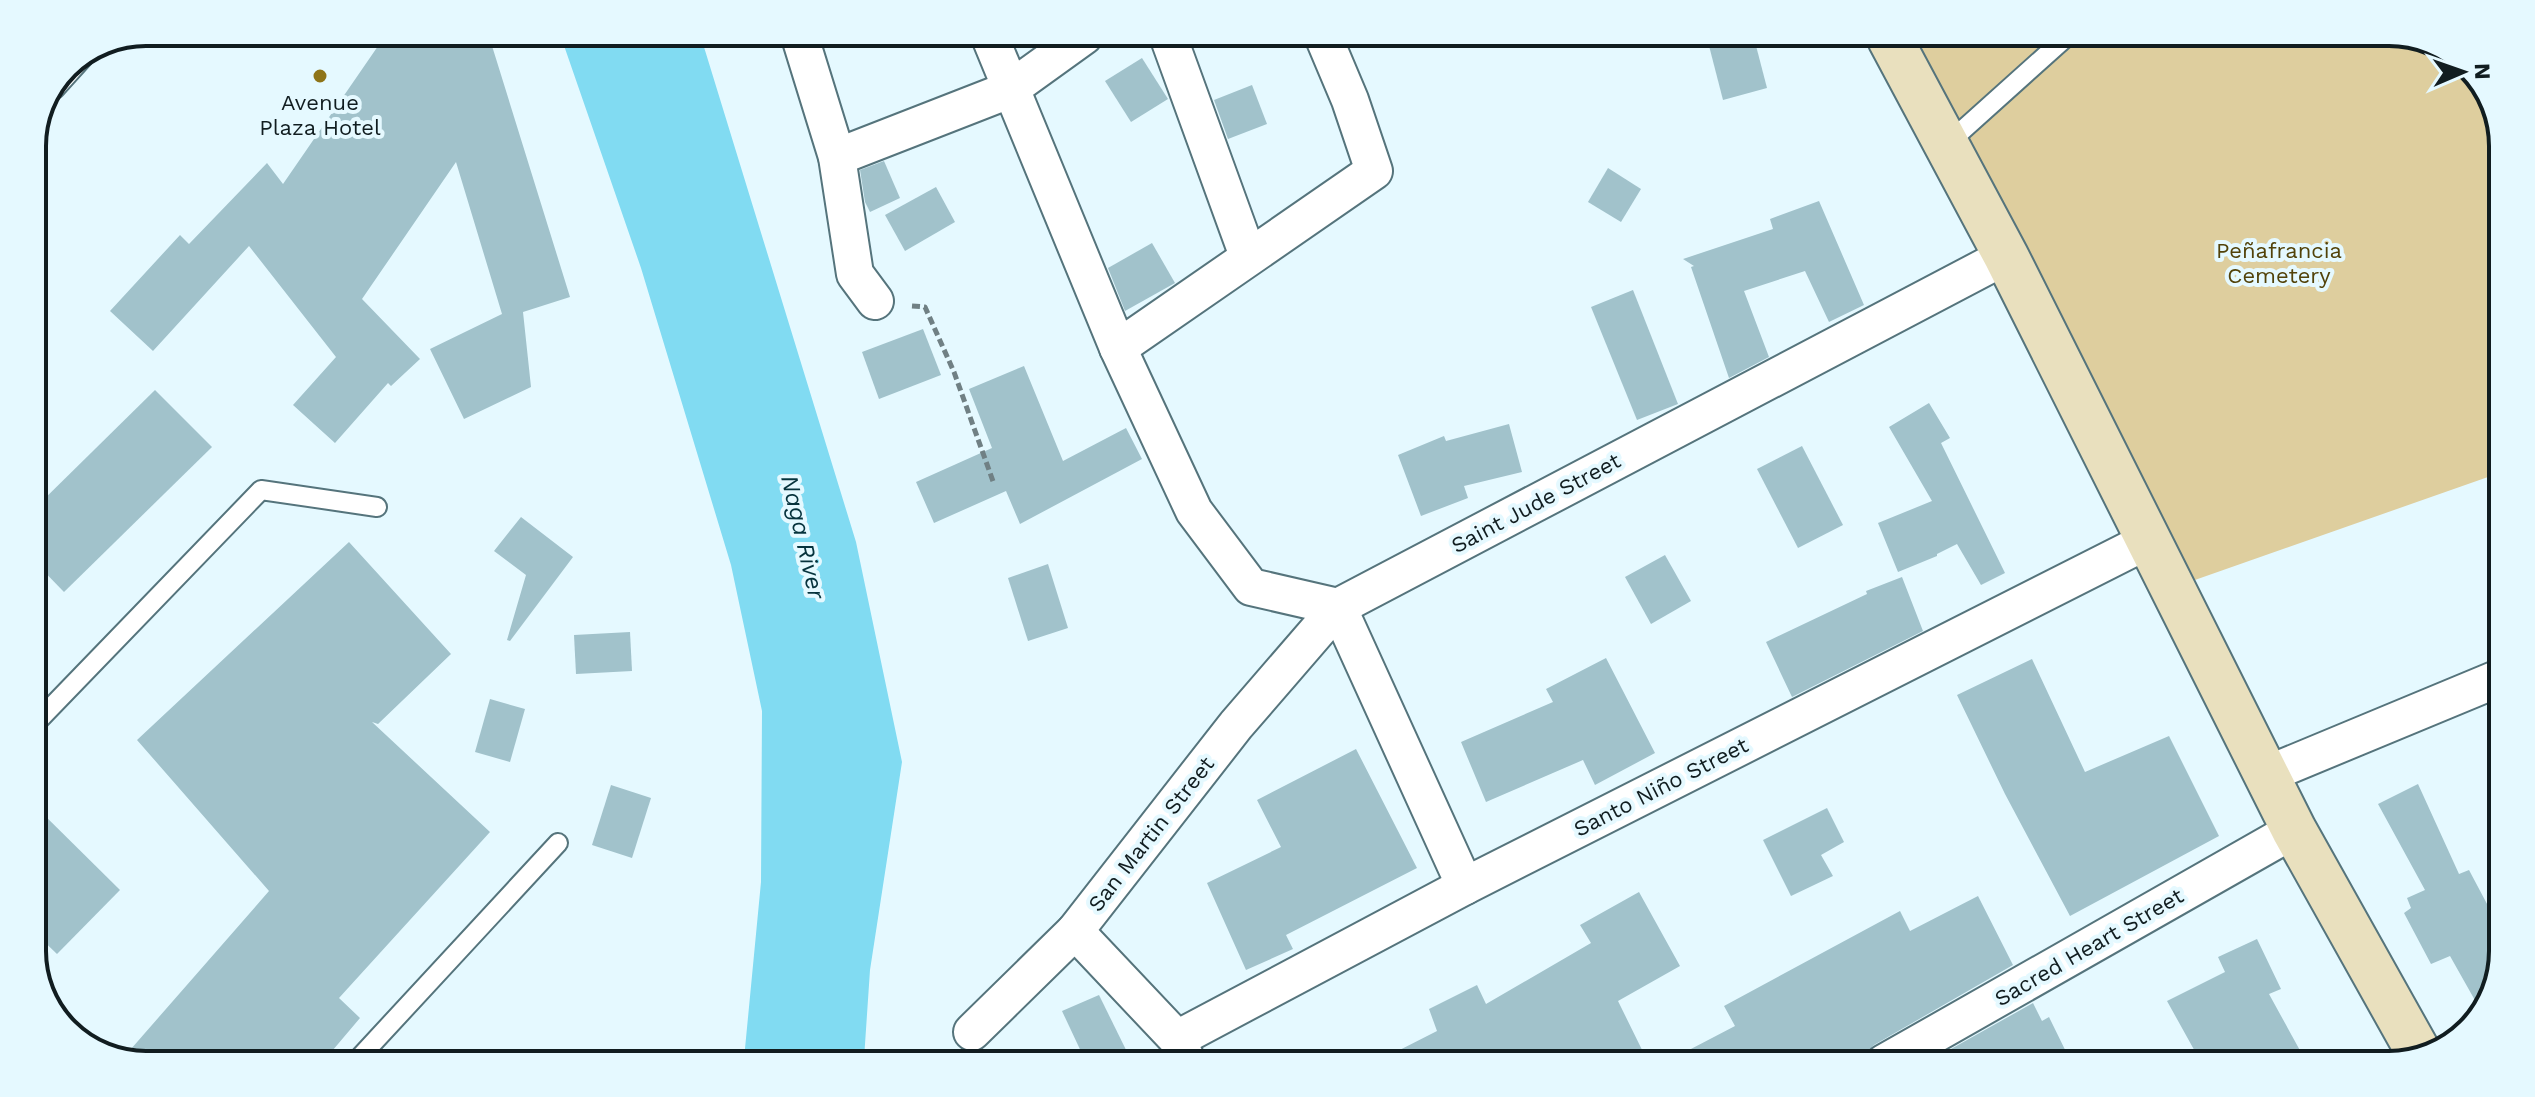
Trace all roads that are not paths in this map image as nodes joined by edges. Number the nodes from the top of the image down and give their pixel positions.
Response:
1 (803, 46) edge
2 (993, 46) edge
3 (1070, 46) edge
4 (1172, 46) edge
5 (1327, 46) edge
6 (1894, 46) edge
7 (2056, 46) edge
8 (1009, 90) junction
9 (1946, 145) junction
10 (837, 157) junction
11 (1248, 256) junction
12 (2006, 256) junction
13 (875, 301) road end
14 (1118, 348) junction
15 (377, 507) dead end
16 (2147, 541) junction
17 (1338, 607) junction
18 (2489, 682) edge
19 (46, 713) edge
20 (2268, 774) junction
21 (2294, 830) junction
22 (558, 843) dead end
23 (1465, 886) junction
24 (1075, 931) junction
25 (972, 1032) dead end
26 (2416, 1048) edge
27 (1182, 1050) edge
28 (366, 1051) edge
29 (1905, 1051) edge

1 - 10 street
2 - 8 street
3 - 8 street
4 - 11 street
5 - 11 street
6 - 9 main road
7 - 9 lane
8 - 10 street
8 - 14 street
9 - 12 main road
10 - 13 street
11 - 14 street
12 - 16 main road
12 - 17 street, Saint Jude Street
14 - 17 street
15 - 19 lane
16 - 20 main road
16 - 23 street, Santo Niño Street
17 - 23 street
17 - 24 street, San Martin Street
18 - 20 street
20 - 21 main road
21 - 26 main road
21 - 29 street, Sacred Heart Street
22 - 28 lane
23 - 27 street, Santo Niño Street
24 - 25 street
24 - 27 street, San Martin Street

